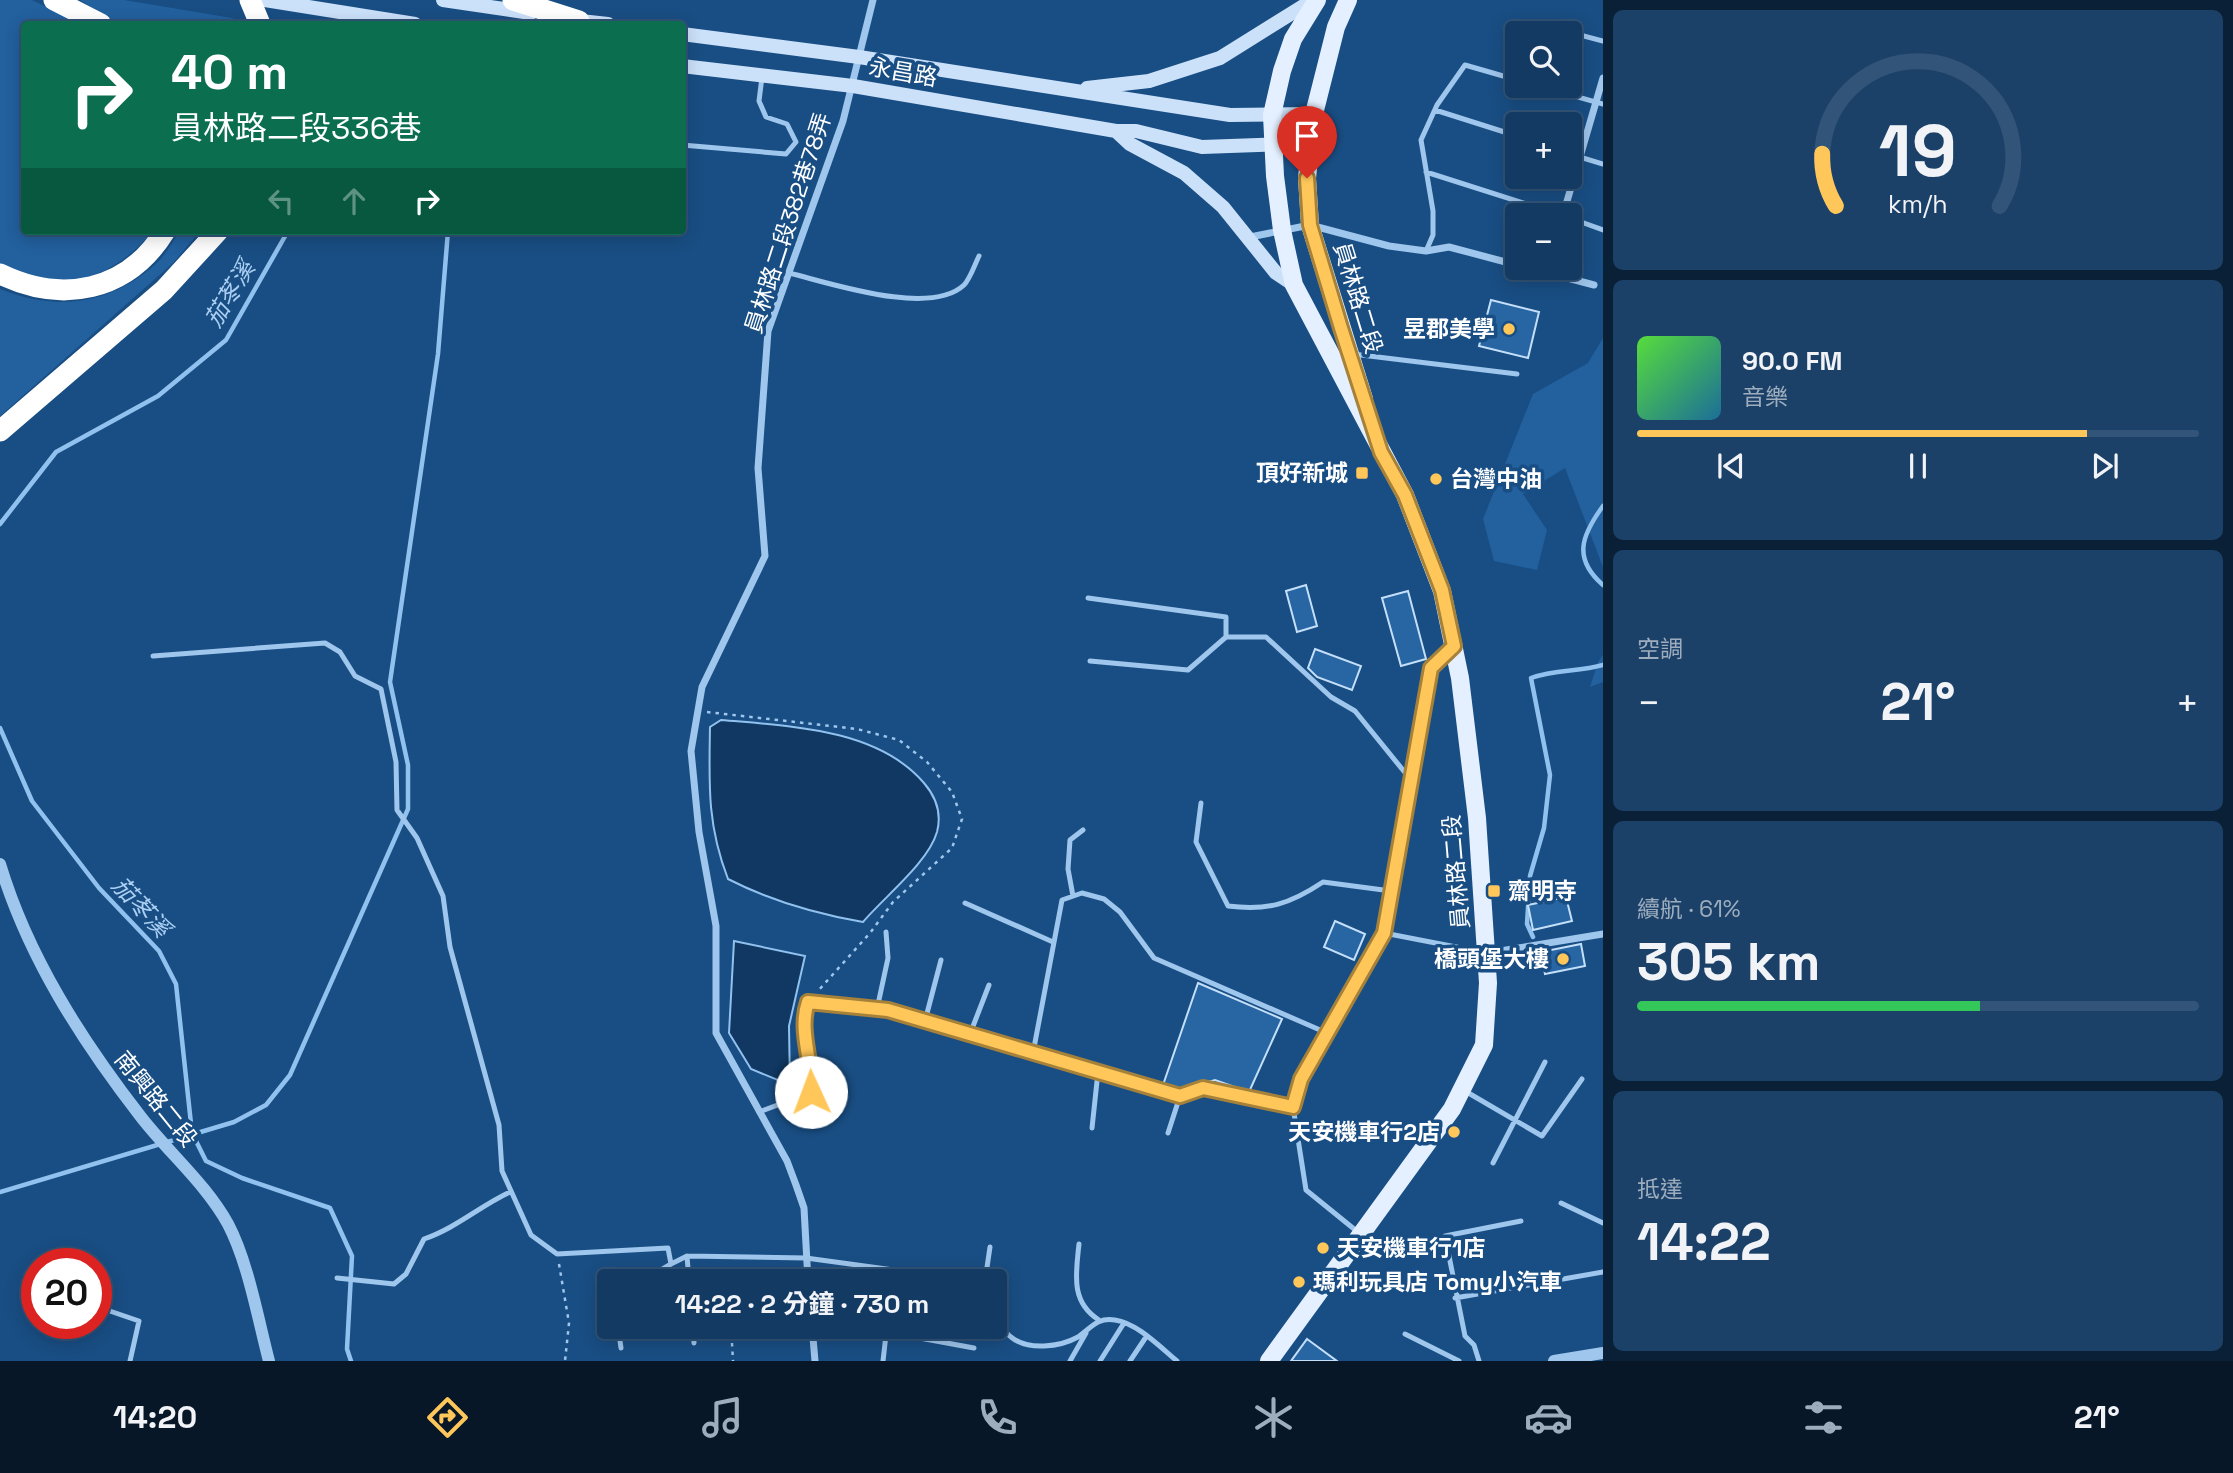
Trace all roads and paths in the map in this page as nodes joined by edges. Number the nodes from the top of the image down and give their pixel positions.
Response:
1 (54, 0) edge
2 (250, 0) edge
3 (265, 0) edge
4 (443, 0) edge
5 (513, 0) edge
6 (550, 0) edge
7 (873, 0) edge
8 (1315, 0) edge
9 (1348, 0) edge
10 (95, 21) edge
11 (259, 21) edge
12 (396, 21) edge
13 (579, 21) junction
14 (686, 35) edge
15 (1582, 35) edge
16 (1603, 41) edge
17 (859, 57) junction
18 (686, 66) edge
19 (762, 76) junction
20 (1505, 77) edge
21 (1603, 79) edge
22 (853, 86) junction
23 (1071, 90) junction
24 (1581, 98) edge
25 (1599, 103) edge
26 (1435, 110) junction
27 (1314, 114) junction
28 (1272, 115) junction
29 (1116, 131) junction
30 (1505, 132) edge
31 (1309, 143) junction
32 (1274, 144) junction
33 (686, 145) edge
34 (1582, 151) edge
35 (1582, 158) edge
36 (1603, 164) edge
37 (1426, 172) junction
38 (1524, 203) edge
39 (1582, 222) edge
40 (1310, 225) junction
41 (1282, 230) junction
42 (1603, 230) edge
43 (162, 235) edge
44 (214, 235) edge
45 (1250, 237) junction
46 (1426, 251) junction
47 (979, 256) dead end
48 (1505, 261) edge
49 (789, 273) junction
50 (0, 274) edge
51 (1578, 280) edge
52 (1294, 285) junction
53 (1594, 285) dead end
54 (1349, 353) junction
55 (1517, 374) dead end
56 (0, 430) edge
57 (1381, 452) junction
58 (1088, 598) dead end
59 (1226, 637) junction
60 (1454, 646) junction
61 (153, 656) dead end
62 (1090, 661) dead end
63 (696, 709) junction
64 (1411, 780) junction
65 (1201, 803) dead end
66 (1083, 830) dead end
67 (0, 864) edge
68 (1391, 891) junction
69 (1073, 896) junction
70 (965, 903) dead end
71 (886, 932) dead end
72 (1384, 933) junction
73 (1603, 934) edge
74 (1054, 942) junction
75 (1488, 953) junction
76 (942, 960) dead end
77 (989, 985) dead end
78 (808, 1002) junction
79 (877, 1009) junction
80 (925, 1021) junction
81 (1327, 1033) junction
82 (970, 1034) junction
83 (1033, 1053) junction
84 (1545, 1062) dead end
85 (1098, 1072) junction
86 (1583, 1079) dead end
87 (1462, 1090) junction
88 (1180, 1096) junction
89 (1293, 1107) junction
90 (760, 1112) junction
91 (1516, 1122) junction
92 (1092, 1128) dead end
93 (1168, 1133) dead end
94 (1493, 1163) dead end
95 (510, 1192) junction
96 (1561, 1203) dead end
97 (1521, 1221) dead end
98 (1603, 1223) edge
99 (1362, 1234) junction
100 (1079, 1244) dead end
101 (990, 1247) dead end
102 (557, 1254) junction
103 (687, 1256) junction
104 (727, 1257) junction
105 (806, 1258) junction
106 (671, 1264) junction
107 (661, 1269) edge
108 (688, 1269) edge
109 (728, 1269) edge
110 (807, 1269) edge
111 (886, 1269) edge
112 (987, 1269) edge
113 (1603, 1272) edge
114 (337, 1278) dead end
115 (1455, 1297) junction
116 (112, 1312) edge
117 (1099, 1320) junction
118 (1124, 1323) junction
119 (1087, 1330) junction
120 (1007, 1333) edge
121 (1405, 1334) dead end
122 (1146, 1337) junction
123 (620, 1339) edge
124 (694, 1339) edge
125 (732, 1339) edge
126 (813, 1339) edge
127 (886, 1339) edge
128 (933, 1339) edge
129 (694, 1343) dead end
130 (621, 1348) dead end
131 (974, 1348) dead end
132 (1603, 1353) edge
133 (130, 1361) edge
134 (269, 1361) edge
135 (565, 1361) edge
136 (733, 1361) edge
137 (815, 1361) edge
138 (883, 1361) edge
139 (1070, 1361) edge
140 (1100, 1361) edge
141 (1130, 1361) edge
142 (1177, 1361) edge
143 (1269, 1361) edge
144 (1459, 1361) edge
145 (1479, 1361) edge
146 (1554, 1361) edge

1 - 10 highway
2 - 11 highway
3 - 12 main road
4 - 13 main road
5 - 13 highway
6 - 13 street
7 - 17 street, 員林路二段382巷78弄
8 - 23 main road
8 - 28 main road, 員林路二段
9 - 27 main road, 員林路二段
14 - 17 main road, 永昌路
15 - 16 lane
17 - 22 street, 員林路二段382巷78弄
17 - 23 main road, 永昌路
18 - 19 main road, 永昌路
19 - 22 main road, 永昌路
19 - 33 lane
20 - 26 lane
21 - 25 street
22 - 29 main road, 永昌路
22 - 49 street, 員林路二段382巷78弄
23 - 28 main road
24 - 25 lane
25 - 34 street
26 - 30 lane
26 - 37 lane
27 - 28 main road
27 - 31 main road, 員林路二段
28 - 32 main road, 員林路二段
29 - 32 main road, 永昌路
29 - 45 main road
31 - 32 main road, 永昌路
31 - 40 main road, 員林路二段
32 - 41 main road, 員林路二段
35 - 36 lane
37 - 38 lane
37 - 46 lane
39 - 42 lane
40 - 41 street
40 - 46 street
40 - 54 main road, 員林路二段
41 - 45 street
41 - 52 main road, 員林路二段
43 - 50 highway
44 - 56 highway
45 - 52 main road
46 - 48 street
47 - 49 lane
49 - 63 street, 員林路二段382巷78弄
51 - 53 street
52 - 57 main road, 員林路二段
54 - 55 lane
54 - 57 main road, 員林路二段
57 - 60 main road, 員林路二段
58 - 59 lane
59 - 62 lane
59 - 64 lane
60 - 64 lane
60 - 75 main road, 員林路二段
61 - 95 lane
63 - 78 path
63 - 90 street, 員林路二段382巷78弄
64 - 68 lane
65 - 68 lane
66 - 69 lane
67 - 134 street, 南興路二段
68 - 72 lane
69 - 74 lane
69 - 81 lane
70 - 74 lane
71 - 79 lane
72 - 75 lane
72 - 81 lane
73 - 75 street
74 - 83 lane
75 - 87 main road, 員林路二段
76 - 80 lane
77 - 82 lane
78 - 79 lane
78 - 90 lane
79 - 80 lane
80 - 82 lane
81 - 89 lane
82 - 83 lane
83 - 85 lane
84 - 91 lane
85 - 88 lane
85 - 92 lane
86 - 91 lane
87 - 91 lane
87 - 99 main road, 員林路二段
88 - 89 lane
88 - 93 lane
89 - 99 lane
90 - 105 street, 員林路二段382巷78弄
91 - 94 lane
95 - 102 lane
95 - 114 lane
96 - 98 lane
97 - 115 lane
99 - 143 main road, 員林路二段
100 - 117 lane
101 - 112 lane
102 - 106 lane
102 - 135 path
103 - 104 lane
103 - 106 lane
103 - 108 lane
104 - 105 lane
104 - 109 path
105 - 110 street, 員林路二段382巷78弄
105 - 111 lane
106 - 107 lane
113 - 115 lane
115 - 145 lane
116 - 133 lane
117 - 118 lane
117 - 119 lane
118 - 122 lane
118 - 140 lane
119 - 120 lane
119 - 139 lane
121 - 144 lane
122 - 141 lane
122 - 142 lane
123 - 130 lane
124 - 129 lane
125 - 136 path
126 - 137 street
127 - 138 lane
128 - 131 lane
132 - 146 street

